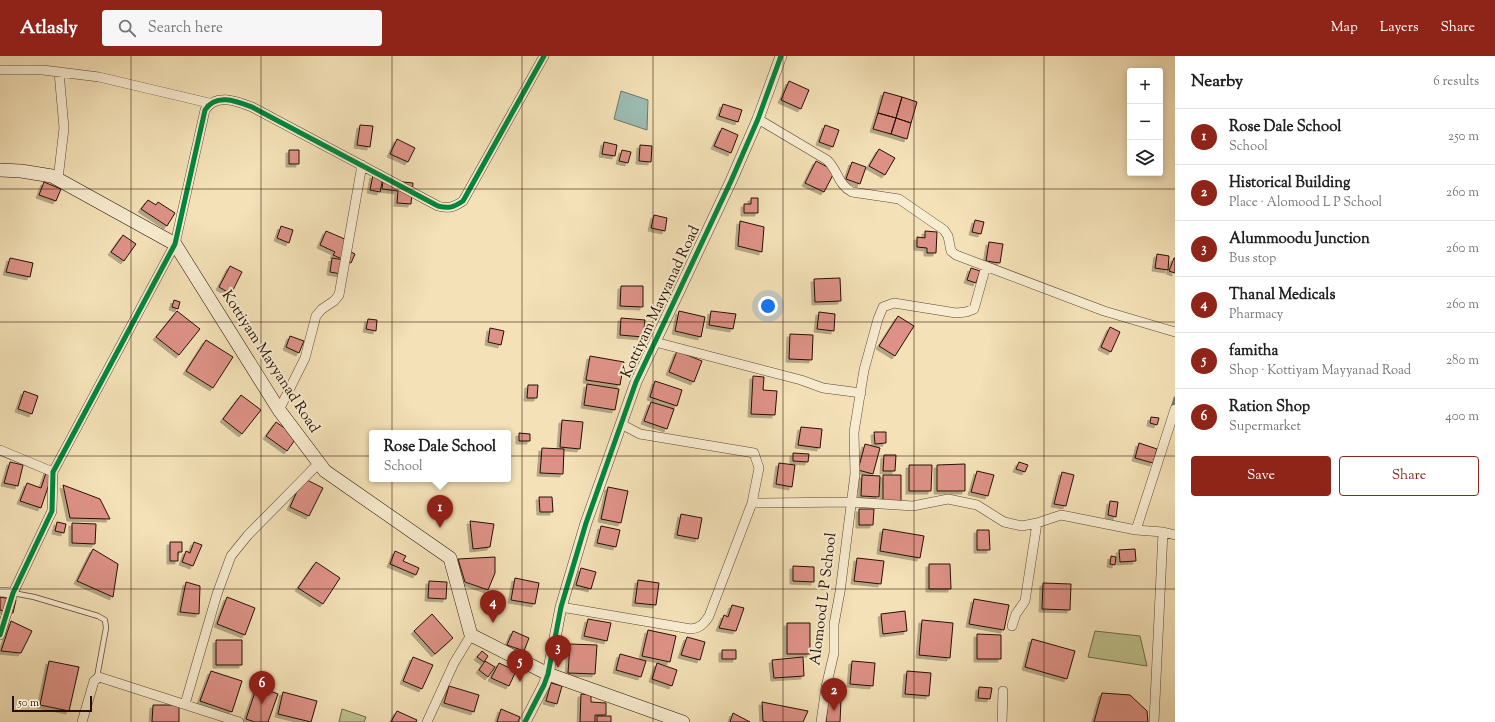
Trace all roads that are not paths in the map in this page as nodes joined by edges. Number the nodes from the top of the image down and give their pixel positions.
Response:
1 (544, 56) edge
2 (781, 56) edge
3 (0, 70) edge
4 (59, 72) junction
5 (209, 102) junction
6 (758, 119) junction
7 (362, 165) junction
8 (0, 170) edge
9 (58, 179) junction
10 (175, 244) junction
11 (986, 266) junction
12 (1175, 332) edge
13 (655, 342) junction
14 (860, 393) junction
15 (1175, 409) edge
16 (279, 410) junction
17 (621, 424) junction
18 (0, 450) edge
19 (319, 463) junction
20 (53, 472) junction
21 (851, 502) junction
22 (752, 503) junction
23 (1038, 523) junction
24 (1136, 530) junction
25 (1163, 532) junction
26 (1175, 535) edge
27 (0, 592) edge
28 (13, 593) junction
29 (561, 607) junction
30 (1012, 626) dead end
31 (0, 635) edge
32 (471, 635) junction
33 (548, 674) junction
34 (97, 678) junction
35 (1003, 691) dead end
36 (185, 704) junction
37 (82, 722) edge
38 (239, 722) edge
39 (427, 722) edge
40 (525, 722) edge
41 (683, 722) edge
42 (821, 722) edge
43 (1002, 722) edge
44 (1154, 722) edge

1 - 7 street
2 - 6 street, Kottiyam Mayyanad Road
3 - 4 street
4 - 5 street
4 - 9 street
5 - 7 street
5 - 10 street
6 - 11 street
6 - 13 street, Kottiyam Mayyanad Road
7 - 16 street
8 - 9 main road, Kottiyam Mayyanad Road
9 - 10 main road, Kottiyam Mayyanad Road
10 - 16 main road, Kottiyam Mayyanad Road
10 - 20 street
11 - 12 street
11 - 14 street, Alomood L P School
13 - 14 street
13 - 17 street, Kottiyam Mayyanad Road
14 - 21 street, Alomood L P School
15 - 24 street
16 - 19 main road, Kottiyam Mayyanad Road
17 - 22 street
17 - 29 street, Kottiyam Mayyanad Road
18 - 20 street
19 - 32 main road, Kottiyam Mayyanad Road
19 - 36 street
20 - 28 street
21 - 22 street
21 - 23 street
21 - 42 street, Alomood L P School
22 - 29 street
23 - 24 street
23 - 30 street
24 - 25 street
25 - 26 street
25 - 44 street
27 - 28 street
28 - 31 street
28 - 34 lane
29 - 33 street, Kottiyam Mayyanad Road
32 - 33 main road
32 - 39 street
33 - 40 street, Kottiyam Mayyanad Road
33 - 41 main road
34 - 36 street
34 - 37 street
35 - 43 street
36 - 38 street

